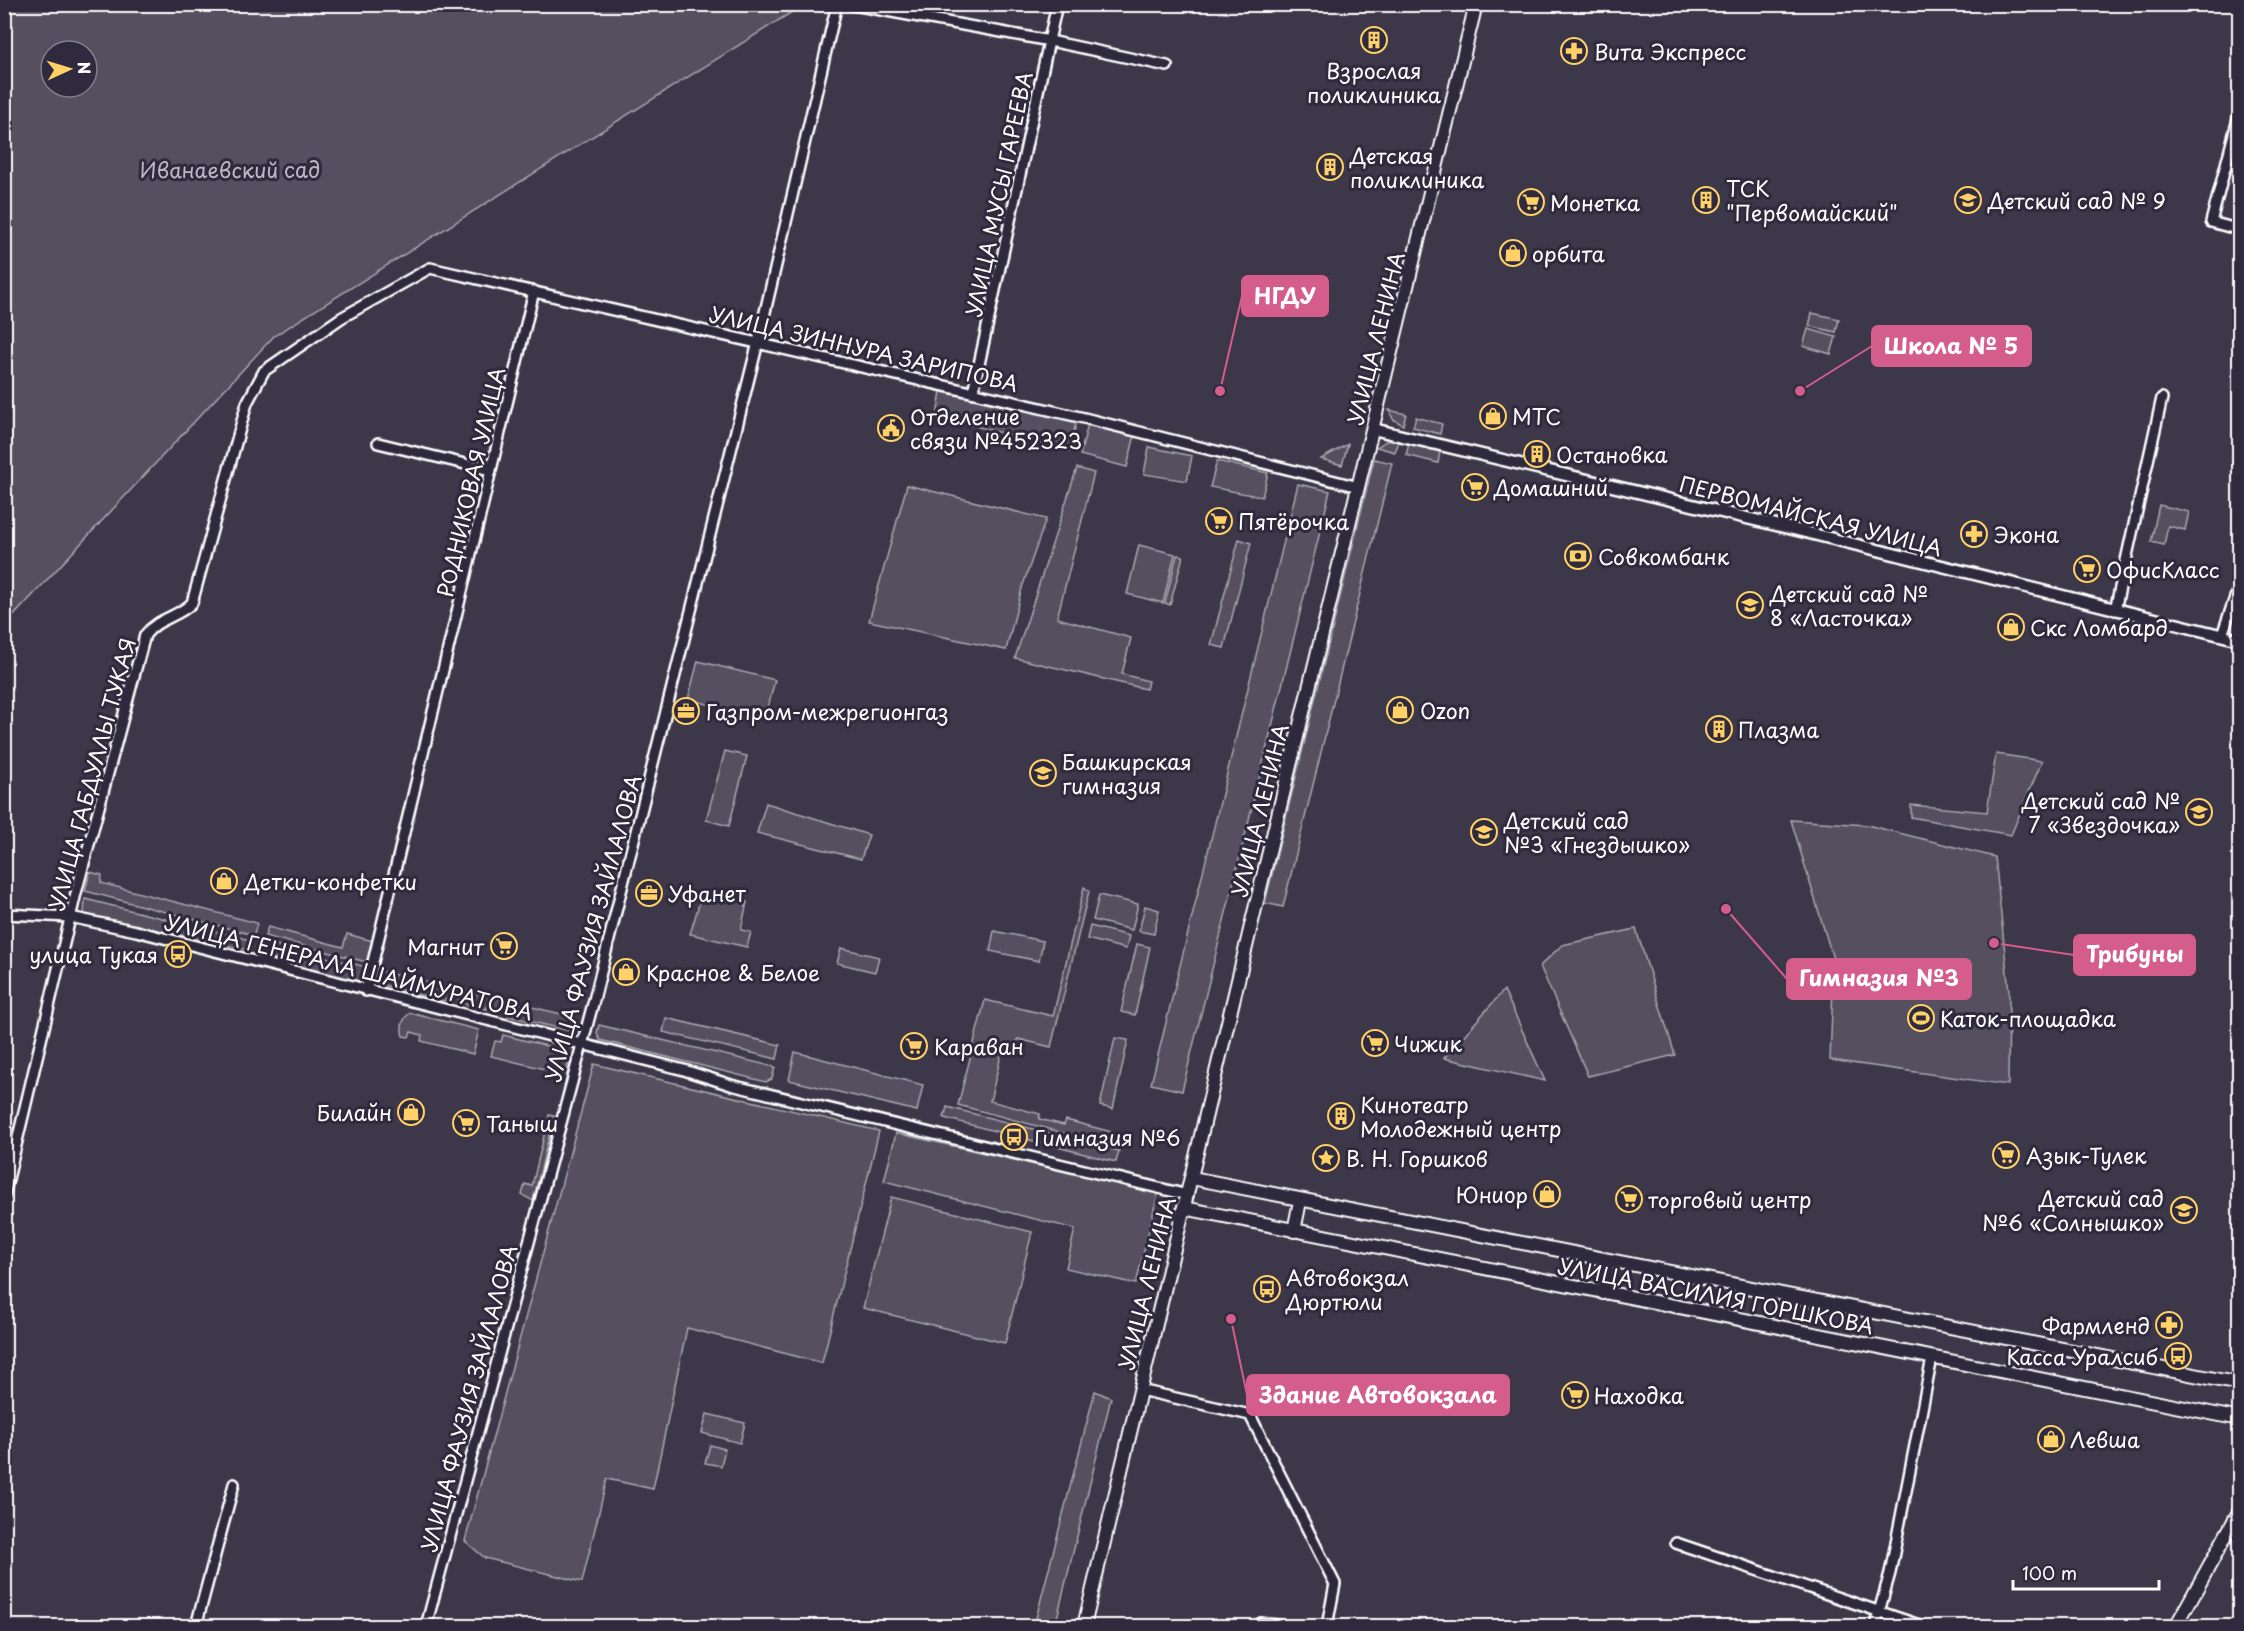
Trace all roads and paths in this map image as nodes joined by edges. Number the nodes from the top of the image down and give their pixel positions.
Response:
1 (837, 4) edge
2 (848, 4) edge
3 (1057, 4) edge
4 (1476, 4) edge
5 (1050, 41) junction
6 (1167, 66) dead end
7 (2240, 111) edge
8 (2240, 230) edge
9 (430, 268) joint
10 (534, 291) junction
11 (758, 342) junction
12 (973, 392) junction
13 (2162, 398) dead end
14 (1373, 429) junction
15 (378, 443) dead end
16 (490, 470) junction
17 (1359, 487) junction
18 (2240, 583) edge
19 (2115, 610) junction
20 (2222, 635) junction
21 (2240, 640) edge
22 (4, 914) edge
23 (70, 917) junction
24 (366, 991) junction
25 (581, 1044) junction
26 (1192, 1178) junction
27 (1188, 1195) junction
28 (4, 1196) edge
29 (1300, 1201) junction
30 (1184, 1208) junction
31 (1294, 1231) junction
32 (1608, 1261) junction
33 (1603, 1293) junction
34 (1932, 1358) junction
35 (2240, 1384) edge
36 (1140, 1390) junction
37 (2240, 1419) edge
38 (234, 1485) dead end
39 (2240, 1510) edge
40 (1676, 1543) dead end
41 (1881, 1611) junction
42 (1261, 1623) dead end
43 (196, 1626) edge
44 (426, 1626) edge
45 (1084, 1626) edge
46 (1285, 1626) edge
47 (1327, 1626) edge
48 (1875, 1626) edge
49 (1922, 1626) edge
50 (2176, 1626) edge

1 - 11 street, УЛИЦА ФАУЗИЯ ЗАЙЛАЛОВА
2 - 5 street
3 - 5 street, УЛИЦА МУСЫ ГАРЕЕВА
4 - 14 main road, УЛИЦА ЛЕНИНА
5 - 6 street
5 - 12 street, УЛИЦА МУСЫ ГАРЕЕВА
7 - 8 street
9 - 10 street, УЛИЦА ЗИННУРА ЗАРИПОВА
9 - 23 street, УЛИЦА ГАБДУЛЛЫ ТУКАЯ
10 - 11 street, УЛИЦА ЗИННУРА ЗАРИПОВА
10 - 16 street, РОДНИКОВАЯ УЛИЦА
11 - 12 street, УЛИЦА ЗИННУРА ЗАРИПОВА
11 - 25 street, УЛИЦА ФАУЗИЯ ЗАЙЛАЛОВА
12 - 17 street, УЛИЦА ЗИННУРА ЗАРИПОВА
13 - 19 street
14 - 17 main road, УЛИЦА ЛЕНИНА
14 - 19 street, ПЕРВОМАЙСКАЯ УЛИЦА
15 - 16 street
16 - 24 street, РОДНИКОВАЯ УЛИЦА
17 - 26 main road, УЛИЦА ЛЕНИНА
18 - 20 street
19 - 20 street, ПЕРВОМАЙСКАЯ УЛИЦА
20 - 21 street, ПЕРВОМАЙСКАЯ УЛИЦА
22 - 23 street, УЛИЦА ГЕНЕРАЛА ШАЙМУРАТОВА
23 - 24 street, УЛИЦА ГЕНЕРАЛА ШАЙМУРАТОВА
23 - 28 street, УЛИЦА ГАБДУЛЛЫ ТУКАЯ
24 - 25 street, УЛИЦА ГЕНЕРАЛА ШАЙМУРАТОВА
25 - 27 street, УЛИЦА ГЕНЕРАЛА ШАЙМУРАТОВА
25 - 44 street, УЛИЦА ФАУЗИЯ ЗАЙЛАЛОВА
26 - 27 main road, УЛИЦА ЛЕНИНА
26 - 29 main road, УЛИЦА ВАСИЛИЯ ГОРШКОВА
27 - 30 main road, УЛИЦА ЛЕНИНА
29 - 31 main road
29 - 32 main road, УЛИЦА ВАСИЛИЯ ГОРШКОВА
30 - 31 main road, УЛИЦА ВАСИЛИЯ ГОРШКОВА
30 - 36 main road, УЛИЦА ЛЕНИНА
31 - 33 main road, УЛИЦА ВАСИЛИЯ ГОРШКОВА
32 - 33 main road
32 - 35 main road, УЛИЦА ВАСИЛИЯ ГОРШКОВА
33 - 34 main road, УЛИЦА ВАСИЛИЯ ГОРШКОВА
34 - 37 main road, УЛИЦА ВАСИЛИЯ ГОРШКОВА
34 - 41 street
36 - 45 main road, УЛИЦА ЛЕНИНА
36 - 47 street
38 - 43 street
39 - 50 main road
40 - 41 street
41 - 48 street
41 - 49 street
42 - 46 street

